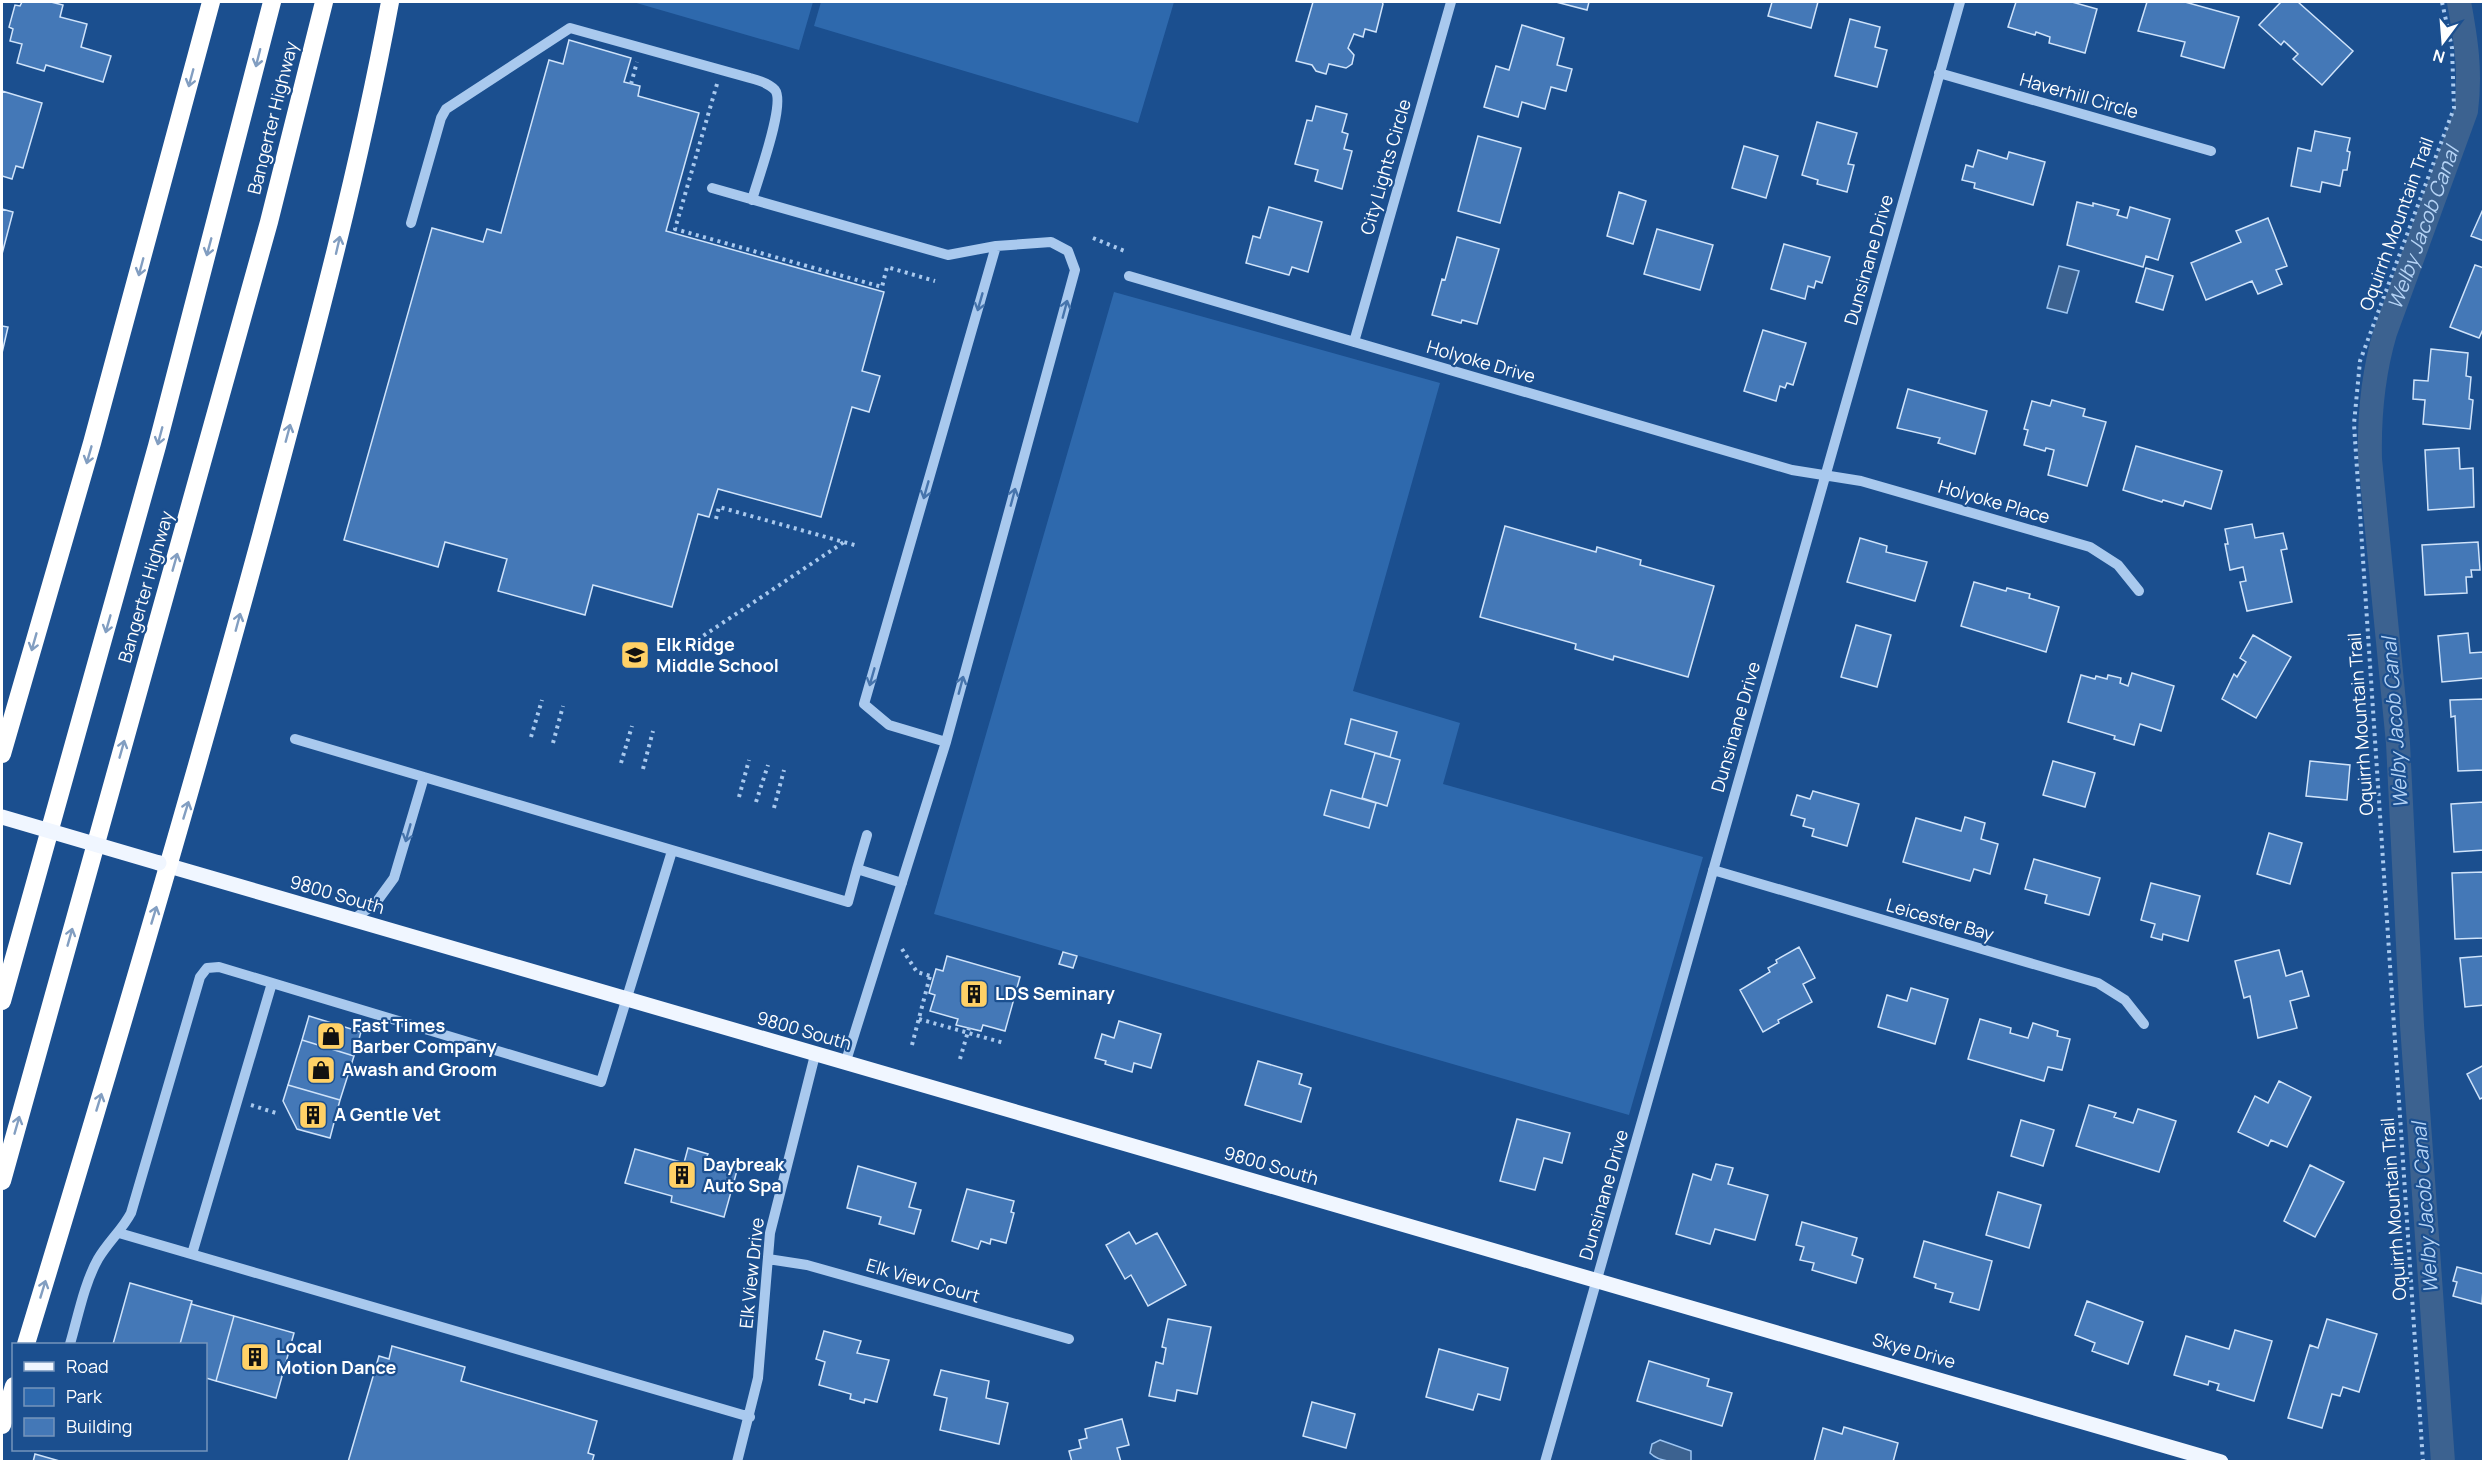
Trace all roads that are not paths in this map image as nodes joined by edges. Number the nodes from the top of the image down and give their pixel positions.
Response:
1 (211, 2) edge
2 (272, 2) edge
3 (324, 2) edge
4 (390, 2) edge
5 (1451, 2) edge
6 (1959, 2) edge
7 (1939, 73) junction
8 (2211, 151) dead end
9 (712, 188) dead end
10 (752, 200) junction
11 (411, 223) dead end
12 (996, 246) junction
13 (1129, 276) dead end
14 (1354, 342) junction
15 (1825, 476) junction
16 (2139, 591) dead end
17 (295, 739) dead end
18 (946, 742) junction
19 (2, 754) edge
20 (424, 777) junction
21 (2, 817) edge
22 (867, 835) dead end
23 (672, 851) junction
24 (164, 864) junction
25 (857, 869) junction
26 (1713, 870) junction
27 (902, 883) junction
28 (352, 920) junction
29 (272, 982) junction
30 (627, 1000) junction
31 (2, 1001) edge
32 (2144, 1024) dead end
33 (815, 1055) junction
34 (845, 1064) junction
35 (2, 1181) edge
36 (119, 1233) junction
37 (192, 1254) junction
38 (768, 1259) junction
39 (1597, 1279) junction
40 (1069, 1339) dead end
41 (26, 1343) edge
42 (70, 1343) edge
43 (12, 1392) edge
44 (750, 1417) junction
45 (2, 1425) edge
46 (737, 1461) edge
47 (1545, 1461) edge
48 (2221, 1461) edge

1 -> 19 highway
2 -> 31 highway, Bangerter Highway
35 -> 3 highway, Bangerter Highway
24 -> 4 highway
5 - 14 street, City Lights Circle
6 - 7 street, Dunsinane Drive
7 - 8 street, Haverhill Circle
7 - 15 street, Dunsinane Drive
9 - 10 street
10 - 11 street
10 - 12 street
12 -> 18 street
18 -> 12 street
13 - 14 street, Holyoke Drive
14 - 15 street, Holyoke Drive
15 - 16 street, Holyoke Place
15 - 26 street, Dunsinane Drive
17 - 20 street
18 - 27 street
20 - 23 street
20 -> 28 street
21 - 24 main road, 9800 South, bridge
22 - 25 street
23 - 25 street
23 - 30 street
24 - 28 main road, 9800 South
41 -> 24 highway
25 - 27 street
26 - 32 street, Leicester Bay
26 - 39 street, Dunsinane Drive
27 - 34 street
28 - 30 main road, 9800 South
29 - 30 street
29 - 36 street
29 - 37 street
30 - 33 main road, 9800 South
33 - 34 main road, 9800 South
33 - 38 street, Elk View Drive
34 - 39 main road, 9800 South
36 - 37 street
36 - 42 street
37 - 44 street
38 - 40 street, Elk View Court
38 - 44 street, Elk View Drive
39 - 47 street, Dunsinane Drive
39 - 48 main road, Skye Drive
43 - 45 highway
44 - 46 street, Elk View Drive

